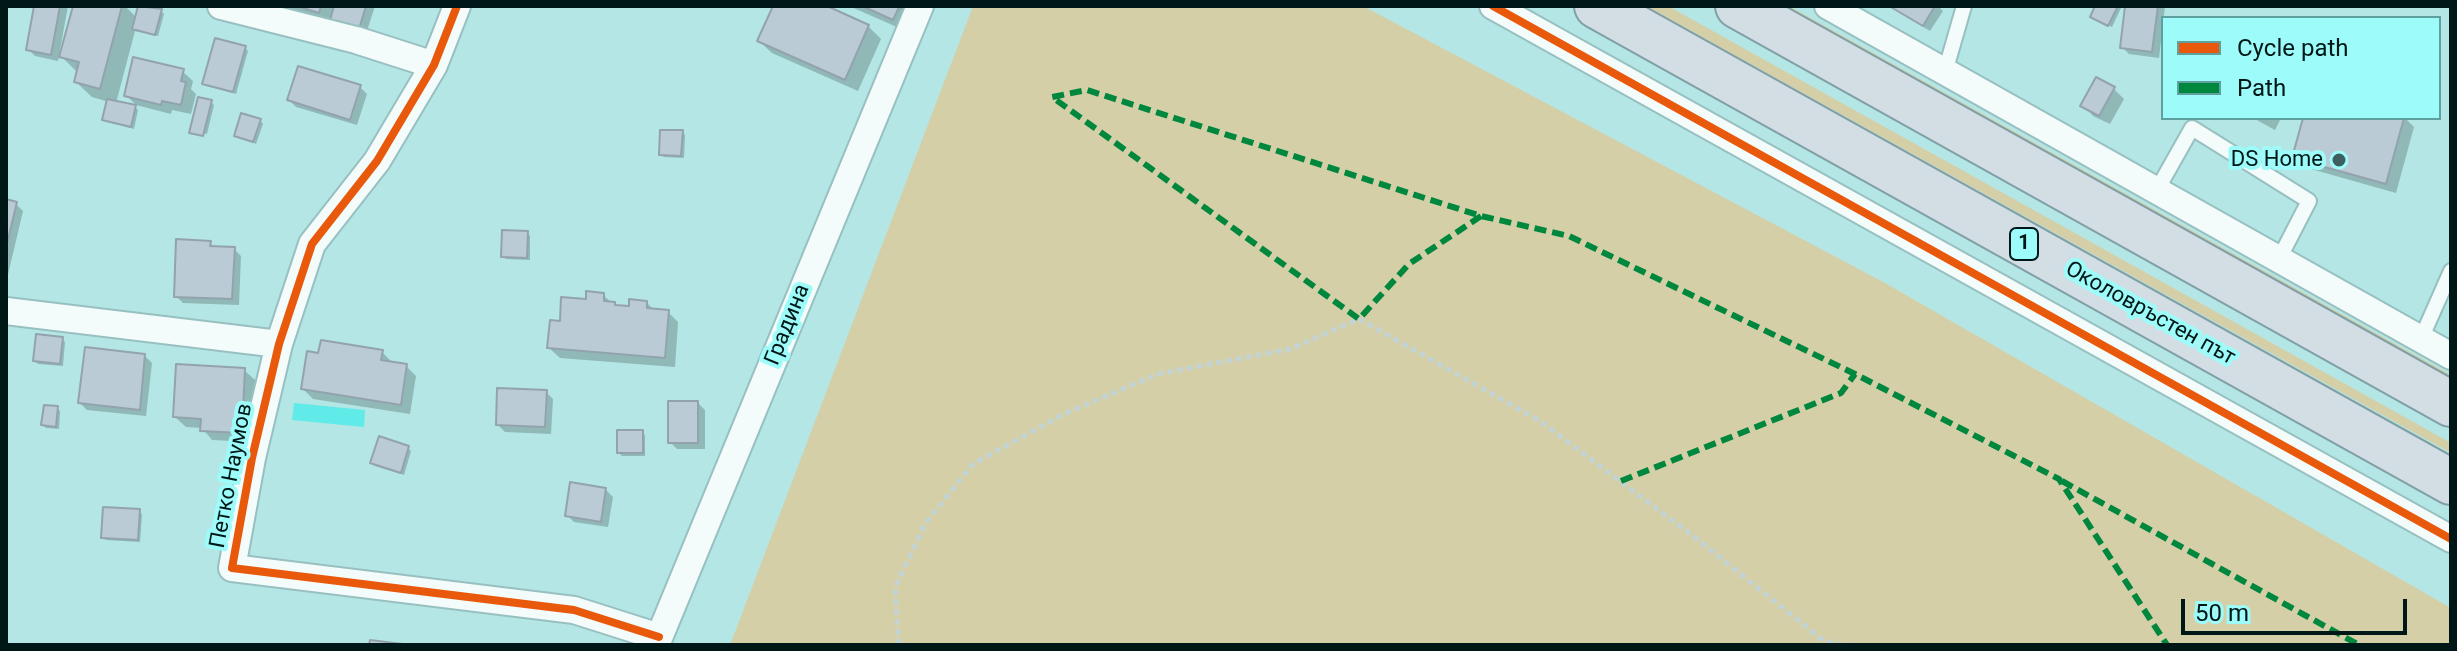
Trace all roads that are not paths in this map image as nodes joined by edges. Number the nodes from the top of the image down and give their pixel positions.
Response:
1 (221, 6) edge
2 (457, 6) edge
3 (920, 6) edge
4 (1493, 6) edge
5 (1597, 6) edge
6 (1738, 6) edge
7 (1828, 6) edge
8 (1964, 6) edge
9 (434, 65) junction
10 (1945, 72) junction
11 (2157, 190) junction
12 (2279, 259) junction
13 (2451, 271) edge
14 (6, 311) edge
15 (2421, 339) junction
16 (279, 344) junction
17 (2451, 356) edge
18 (2451, 404) edge
19 (2451, 482) edge
20 (2451, 539) edge
21 (658, 641) edge

1 - 9 street
2 - 9 street, Петко Наумов
3 - 21 street, Градина
4 - 20 street
5 - 19 highway, Околовръстен път / 1
6 - 18 highway
7 - 10 street
8 - 10 lane
9 - 16 street, Петко Наумов
10 - 11 street
11 - 12 street
11 - 12 lane
12 - 15 street
13 - 15 lane
14 - 16 street
15 - 17 street
16 - 21 street, Петко Наумов

